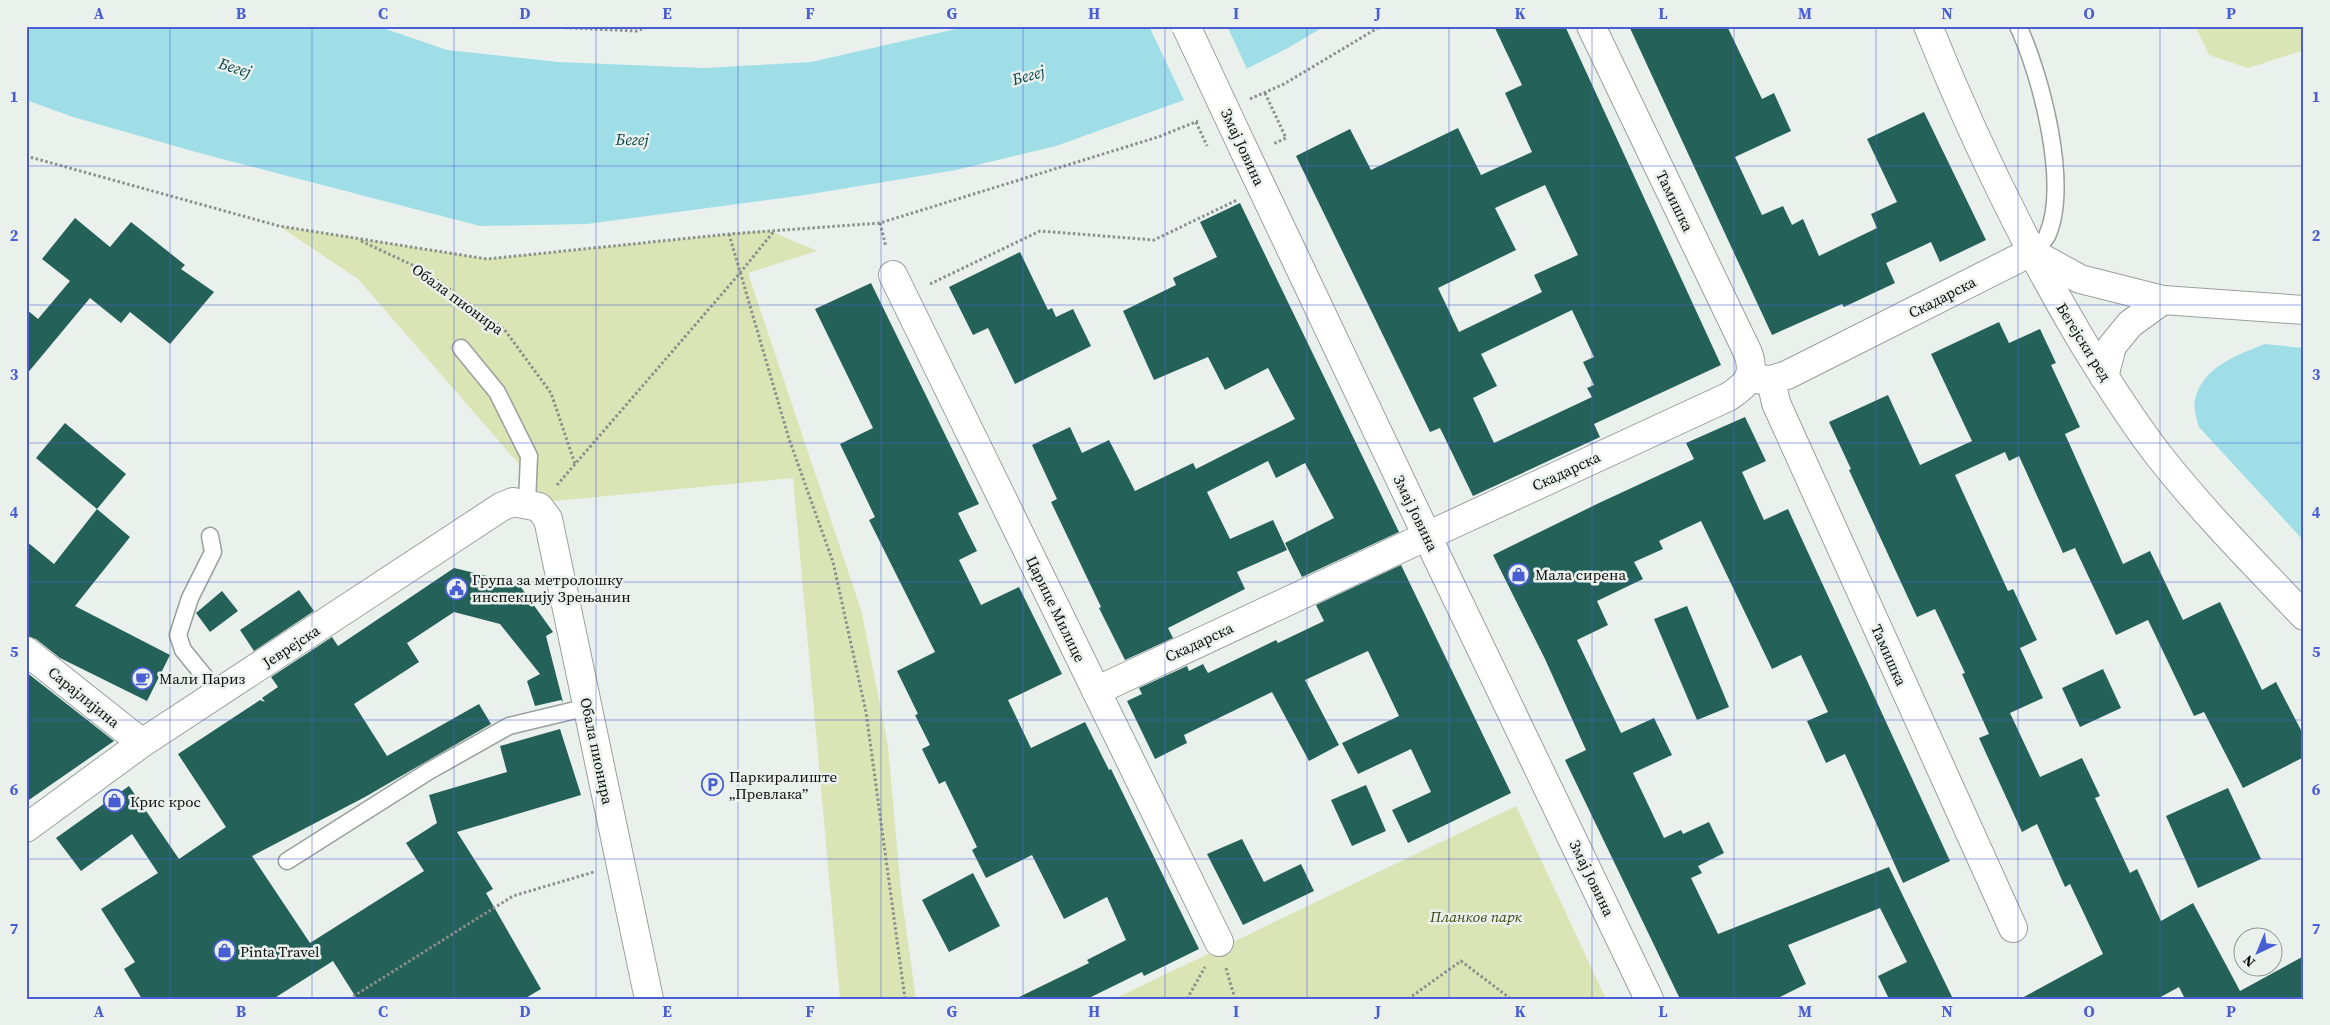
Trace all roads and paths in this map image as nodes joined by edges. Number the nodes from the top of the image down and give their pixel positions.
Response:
1 (530, 26) edge
2 (651, 26) edge
3 (1186, 26) edge
4 (1380, 26) edge
5 (1591, 26) edge
6 (1928, 26) edge
7 (2018, 26) edge
8 (1264, 93) junction
9 (1247, 100) dead end
10 (1204, 118) dead end
11 (1286, 138) dead end
12 (26, 156) edge
13 (1262, 187) junction
14 (774, 230) junction
15 (729, 234) junction
16 (356, 238) junction
17 (2031, 252) junction
18 (740, 273) junction
19 (899, 286) joint
20 (2163, 300) junction
21 (2304, 310) edge
22 (461, 348) dead end
23 (2104, 376) junction
24 (1760, 379) junction
25 (576, 464) junction
26 (533, 505) junction
27 (210, 536) dead end
28 (1426, 536) junction
29 (2304, 616) edge
30 (26, 651) edge
31 (1096, 690) junction
32 (218, 693) junction
33 (588, 707) junction
34 (142, 743) junction
35 (26, 828) edge
36 (287, 861) dead end
37 (621, 864) junction
38 (2013, 928) dead end
39 (1219, 942) joint
40 (1648, 998) edge
41 (350, 999) edge
42 (649, 999) edge
43 (905, 999) edge
44 (1187, 999) edge
45 (1408, 999) edge
46 (1511, 999) edge

1 - 2 path
3 - 13 street, Змај Јовина, bridge
4 - 8 path
5 - 24 street, Тамишка
6 - 17 street, Бегејски ред
7 - 17 lane
8 - 9 path
8 - 11 path
10 - 14 path
12 - 16 path
13 - 19 path
13 - 28 street, Змај Јовина
14 - 15 path
14 - 18 path
15 - 16 path
15 - 18 path
16 - 25 path, Обала пионира
17 - 20 street
17 - 23 street, Бегејски ред
17 - 24 street, Скадарска
18 - 25 path
18 - 43 path
19 - 31 street, Царице Милице
20 - 21 street
20 - 23 street
22 - 26 lane
23 - 29 street, Бегејски ред
24 - 28 street, Скадарска
24 - 38 street, Тамишка
25 - 26 path
26 - 32 street, Јеврејска
26 - 33 street, Обала пионира
27 - 32 lane
28 - 31 street, Скадарска
28 - 40 street, Змај Јовина
30 - 34 street, Сарајлијина
31 - 39 street, Царице Милице
32 - 34 street, Јеврејска
33 - 36 lane
33 - 37 street, Обала пионира
34 - 35 street, Јеврејска
37 - 41 path
37 - 42 street, Обала пионира
39 - 44 path
45 - 46 path

